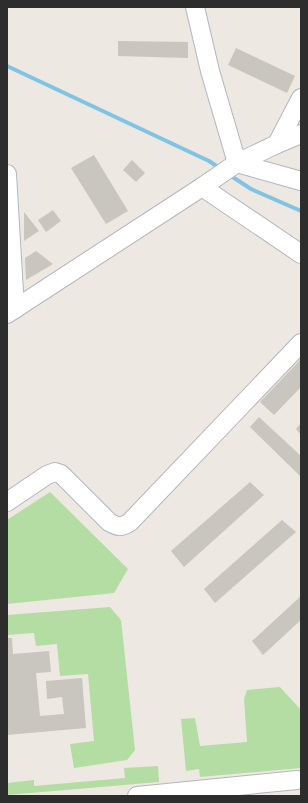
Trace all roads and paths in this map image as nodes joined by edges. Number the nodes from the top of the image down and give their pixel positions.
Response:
1 (195, 7) edge
2 (301, 98) edge
3 (301, 134) edge
4 (277, 144) junction
5 (234, 165) junction
6 (7, 174) edge
7 (301, 181) edge
8 (208, 184) junction
9 (301, 254) edge
10 (11, 311) edge
11 (301, 343) edge
12 (7, 502) edge
13 (297, 780) dead end
14 (137, 796) edge

1 - 5 street
2 - 4 street
3 - 4 street
4 - 5 street
5 - 7 street
5 - 8 street
6 - 10 street
8 - 9 street
8 - 10 street
11 - 12 street
13 - 14 street

